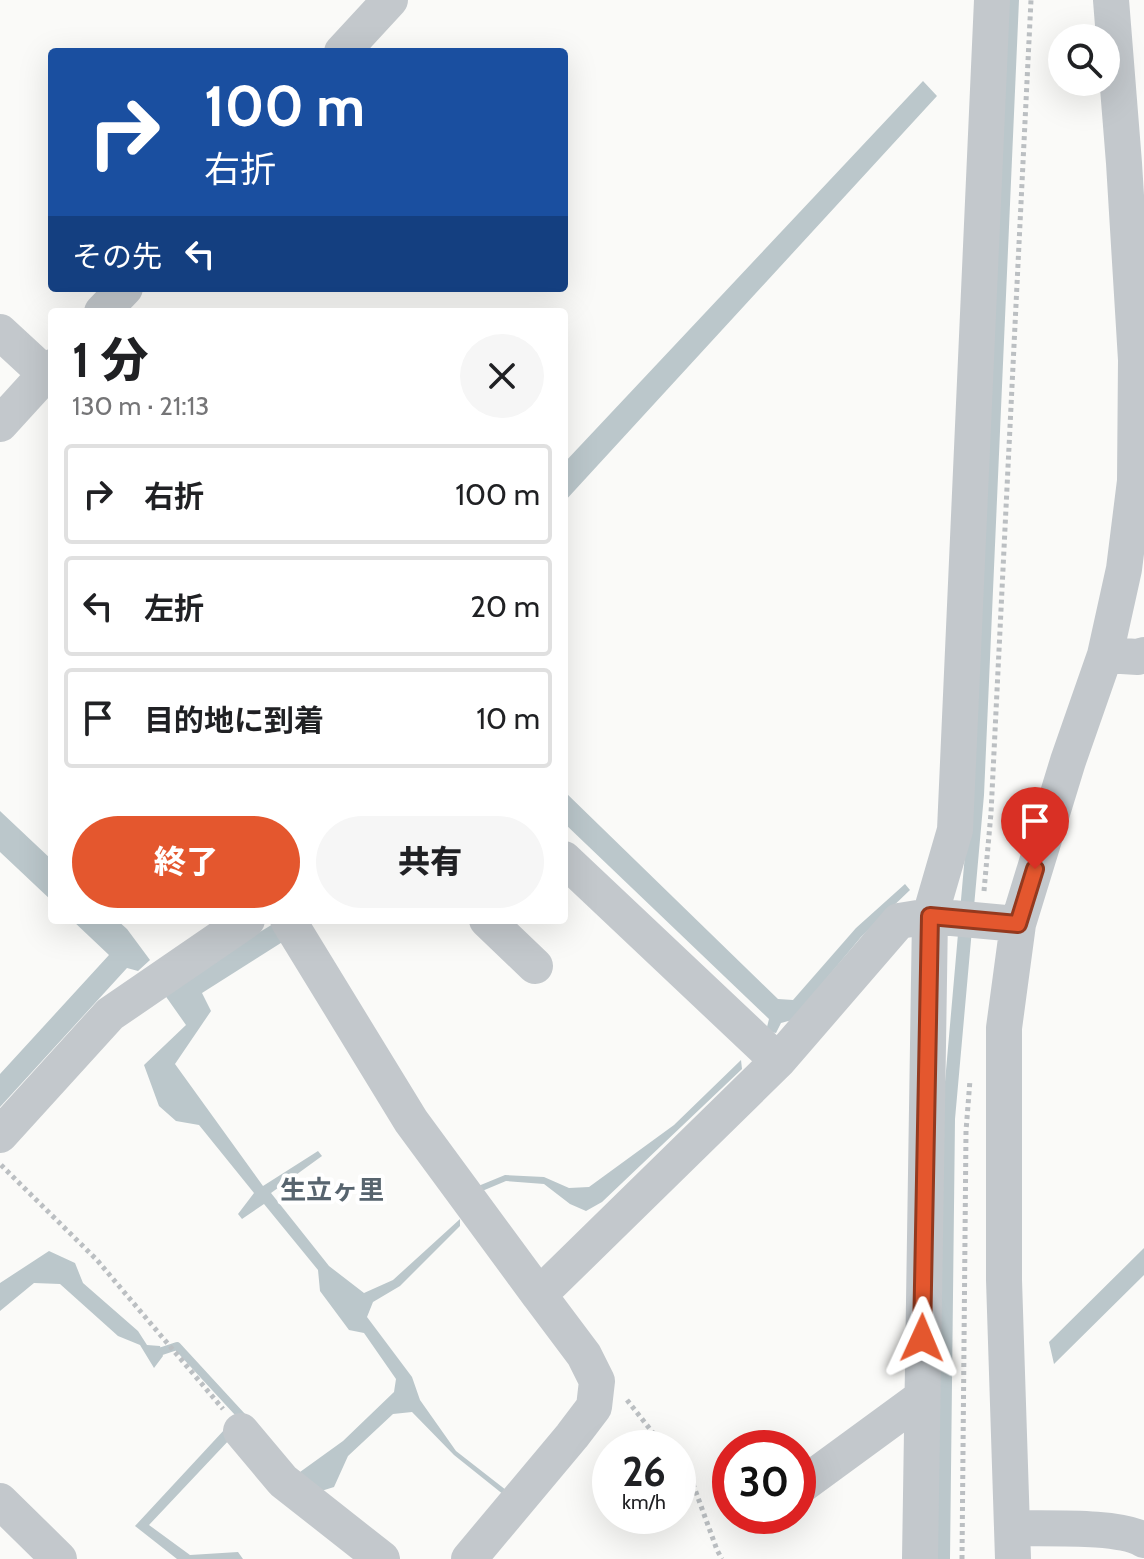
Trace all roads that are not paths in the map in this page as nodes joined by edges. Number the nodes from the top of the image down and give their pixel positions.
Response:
1 (390, 0) edge
2 (992, 0) edge
3 (1111, 0) edge
4 (346, 48) edge
5 (1134, 162) edge
6 (121, 292) edge
7 (106, 308) edge
8 (0, 332) edge
9 (48, 372) edge
10 (48, 376) edge
11 (0, 424) edge
12 (1105, 655) junction
13 (1144, 655) edge
14 (568, 863) edge
15 (954, 918) junction
16 (241, 924) edge
17 (290, 924) edge
18 (494, 924) edge
19 (1018, 924) junction
20 (535, 966) dead end
21 (778, 1061) junction
22 (0, 1135) edge
23 (539, 1295) junction
24 (921, 1398) junction
25 (241, 1431) road end
26 (816, 1475) edge
27 (0, 1501) edge
28 (1144, 1540) edge
29 (1013, 1543) edge
30 (59, 1559) edge
31 (382, 1559) edge
32 (469, 1559) edge
33 (920, 1559) edge

1 - 4 street
2 - 15 street
3 - 5 street
5 - 12 street
6 - 7 street
8 - 9 street
10 - 11 street
12 - 13 street
12 - 19 street
14 - 21 street
15 - 19 street
15 - 21 street
15 - 24 street
16 - 22 street
17 - 23 street
18 - 20 street
19 - 29 street
21 - 23 street
23 - 32 street
24 - 26 street
24 - 33 street
25 - 31 street
27 - 30 street
28 - 29 street

